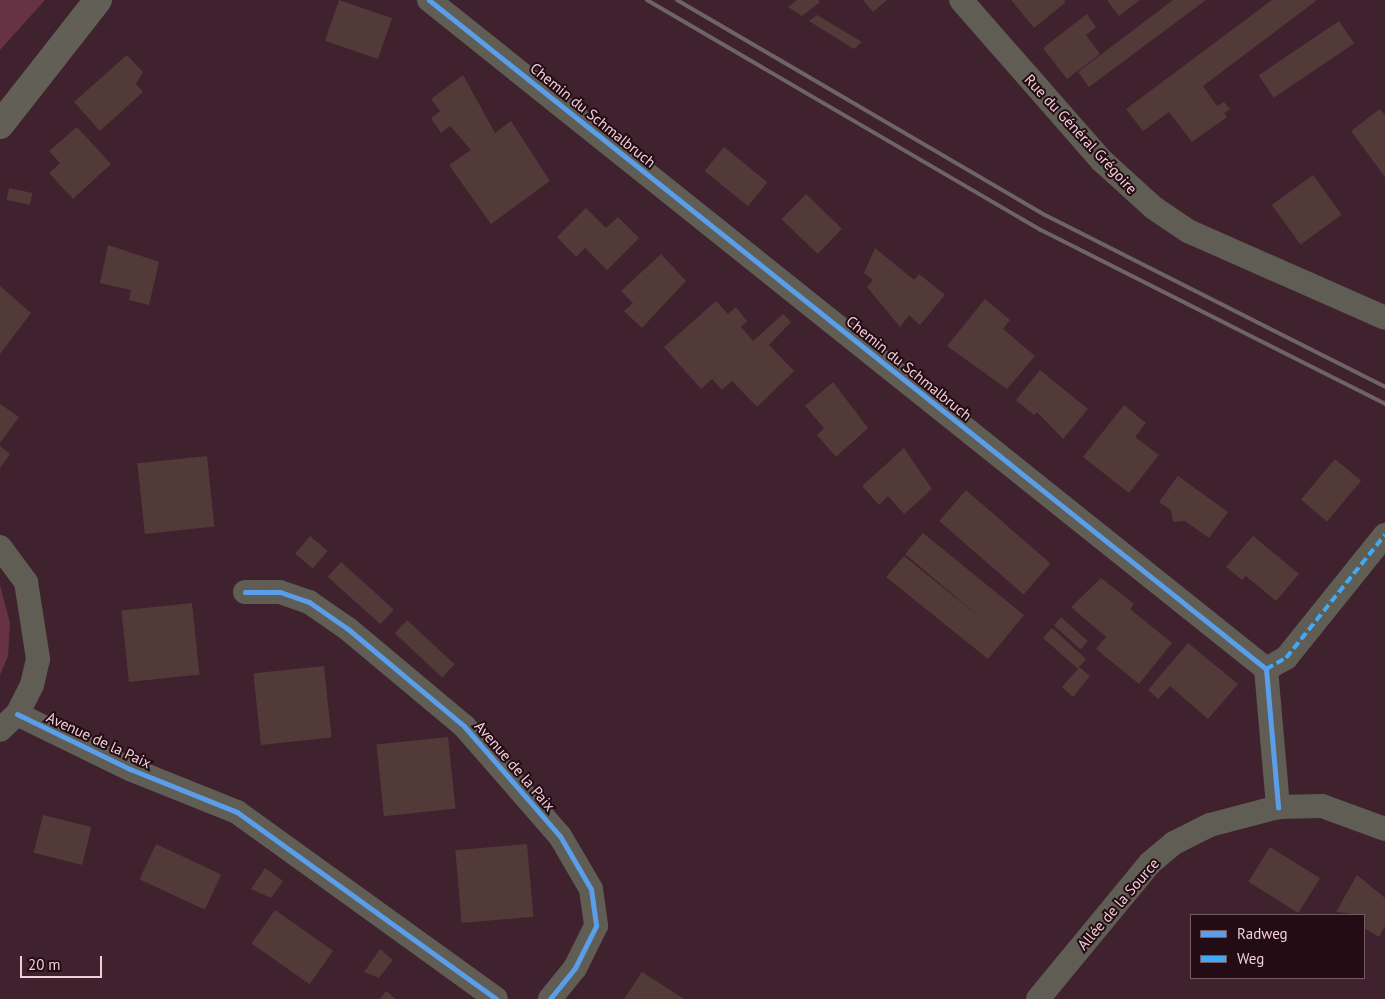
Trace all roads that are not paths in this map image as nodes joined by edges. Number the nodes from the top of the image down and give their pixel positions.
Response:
1 (98, 0) edge
2 (430, 0) edge
3 (961, 0) edge
4 (0, 125) edge
5 (1385, 318) edge
6 (1385, 535) edge
7 (0, 547) edge
8 (245, 592) dead end
9 (1266, 669) junction
10 (8, 722) edge
11 (1278, 807) junction
12 (1385, 828) edge
13 (496, 999) edge
14 (550, 999) edge
15 (1038, 999) edge

1 - 4 main road
2 - 9 street, Chemin du Schmalbruch
3 - 5 street, Rue du Général Grégoire
6 - 9 street
7 - 10 street, Avenue de la Paix
8 - 14 street, Avenue de la Paix
9 - 11 street
10 - 13 street, Avenue de la Paix
11 - 12 street, Allée de la Source
11 - 15 street, Allée de la Source

